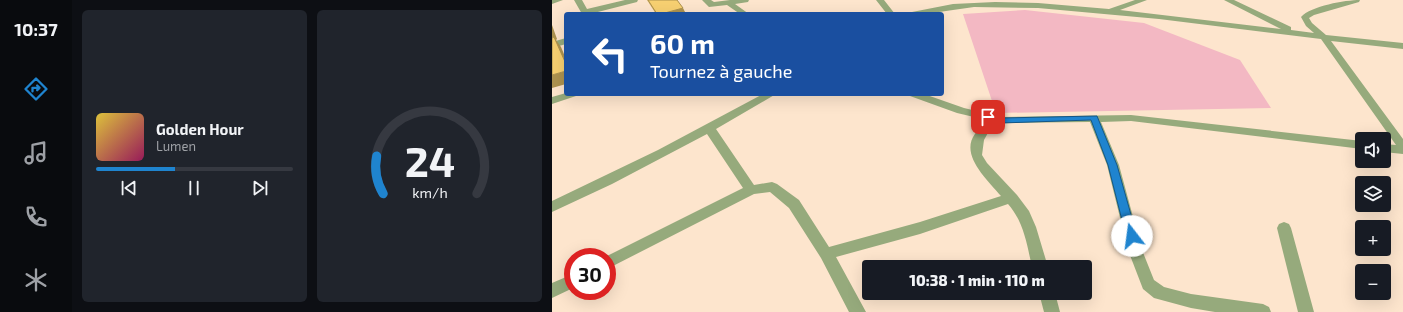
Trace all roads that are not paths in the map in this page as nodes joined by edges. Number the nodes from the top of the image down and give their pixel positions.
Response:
1 (559, 0) edge
2 (578, 0) edge
3 (634, 0) edge
4 (706, 0) edge
5 (745, 0) edge
6 (880, 0) edge
7 (1143, 0) edge
8 (1228, 0) edge
9 (1356, 0) edge
10 (552, 2) edge
11 (972, 2) edge
12 (729, 3) junction
13 (1108, 10) junction
14 (585, 12) edge
15 (590, 12) edge
16 (742, 12) edge
17 (889, 12) edge
18 (921, 12) edge
19 (1296, 34) junction
20 (1325, 38) junction
21 (564, 42) edge
22 (552, 45) edge
23 (1403, 46) edge
24 (566, 96) edge
25 (768, 96) edge
26 (920, 96) edge
27 (552, 101) edge
28 (1094, 118) junction
29 (1001, 120) junction
30 (710, 129) junction
31 (1355, 144) edge
32 (1403, 147) edge
33 (1391, 149) edge
34 (1403, 150) edge
35 (751, 190) junction
36 (1012, 198) junction
37 (552, 207) edge
38 (1284, 228) dead end
39 (826, 254) junction
40 (616, 258) edge
41 (1038, 260) edge
42 (564, 285) edge
43 (552, 291) edge
44 (1049, 300) edge
45 (858, 312) edge
46 (1052, 312) edge
47 (1263, 312) edge
48 (1306, 312) edge

1 - 10 street
2 - 14 street
3 - 15 street
4 - 12 street
5 - 12 street
6 - 17 street
7 - 13 street
8 - 19 street
9 - 20 street
11 - 13 street
11 - 18 street
12 - 16 street
13 - 19 street
19 - 20 street
20 - 23 street
20 - 32 street
21 - 22 street
24 - 27 street
25 - 30 street
26 - 29 street
28 - 29 street
28 - 31 street
28 - 47 street
29 - 36 street
30 - 35 street
30 - 37 street
33 - 34 street
35 - 39 street
35 - 40 street
36 - 39 street
36 - 41 street
38 - 48 street
39 - 45 street
42 - 43 street
44 - 46 street

